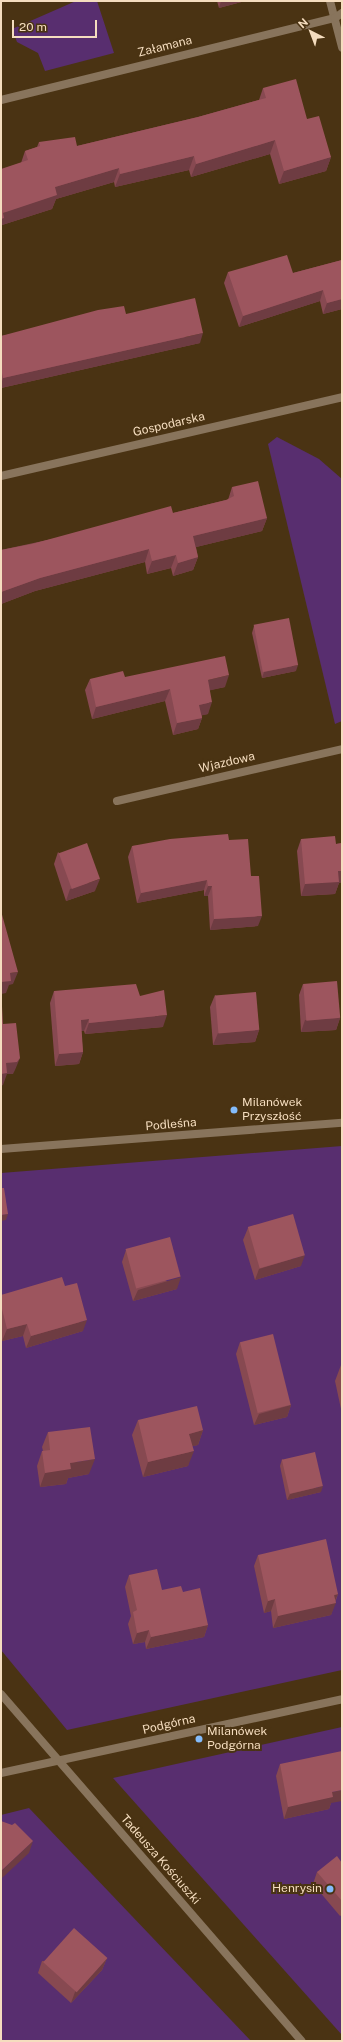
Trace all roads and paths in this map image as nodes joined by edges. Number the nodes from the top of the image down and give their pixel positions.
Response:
1 (330, 1) edge
2 (339, 16) edge
3 (342, 47) edge
4 (1, 100) edge
5 (342, 397) edge
6 (1, 476) edge
7 (342, 749) edge
8 (117, 801) dead end
9 (342, 1123) edge
10 (1, 1149) edge
11 (1, 1694) edge
12 (342, 1699) edge
13 (57, 1761) junction
14 (1, 1773) edge
15 (302, 2041) edge

1 - 2 street
2 - 3 street
2 - 4 street, Załamana
5 - 6 street, Gospodarska
7 - 8 street, Wjazdowa
9 - 10 street, Podleśna
11 - 13 street, Tadeusza Kościuszki
12 - 13 street, Podgórna
13 - 14 street, Podgórna
13 - 15 street, Tadeusza Kościuszki

